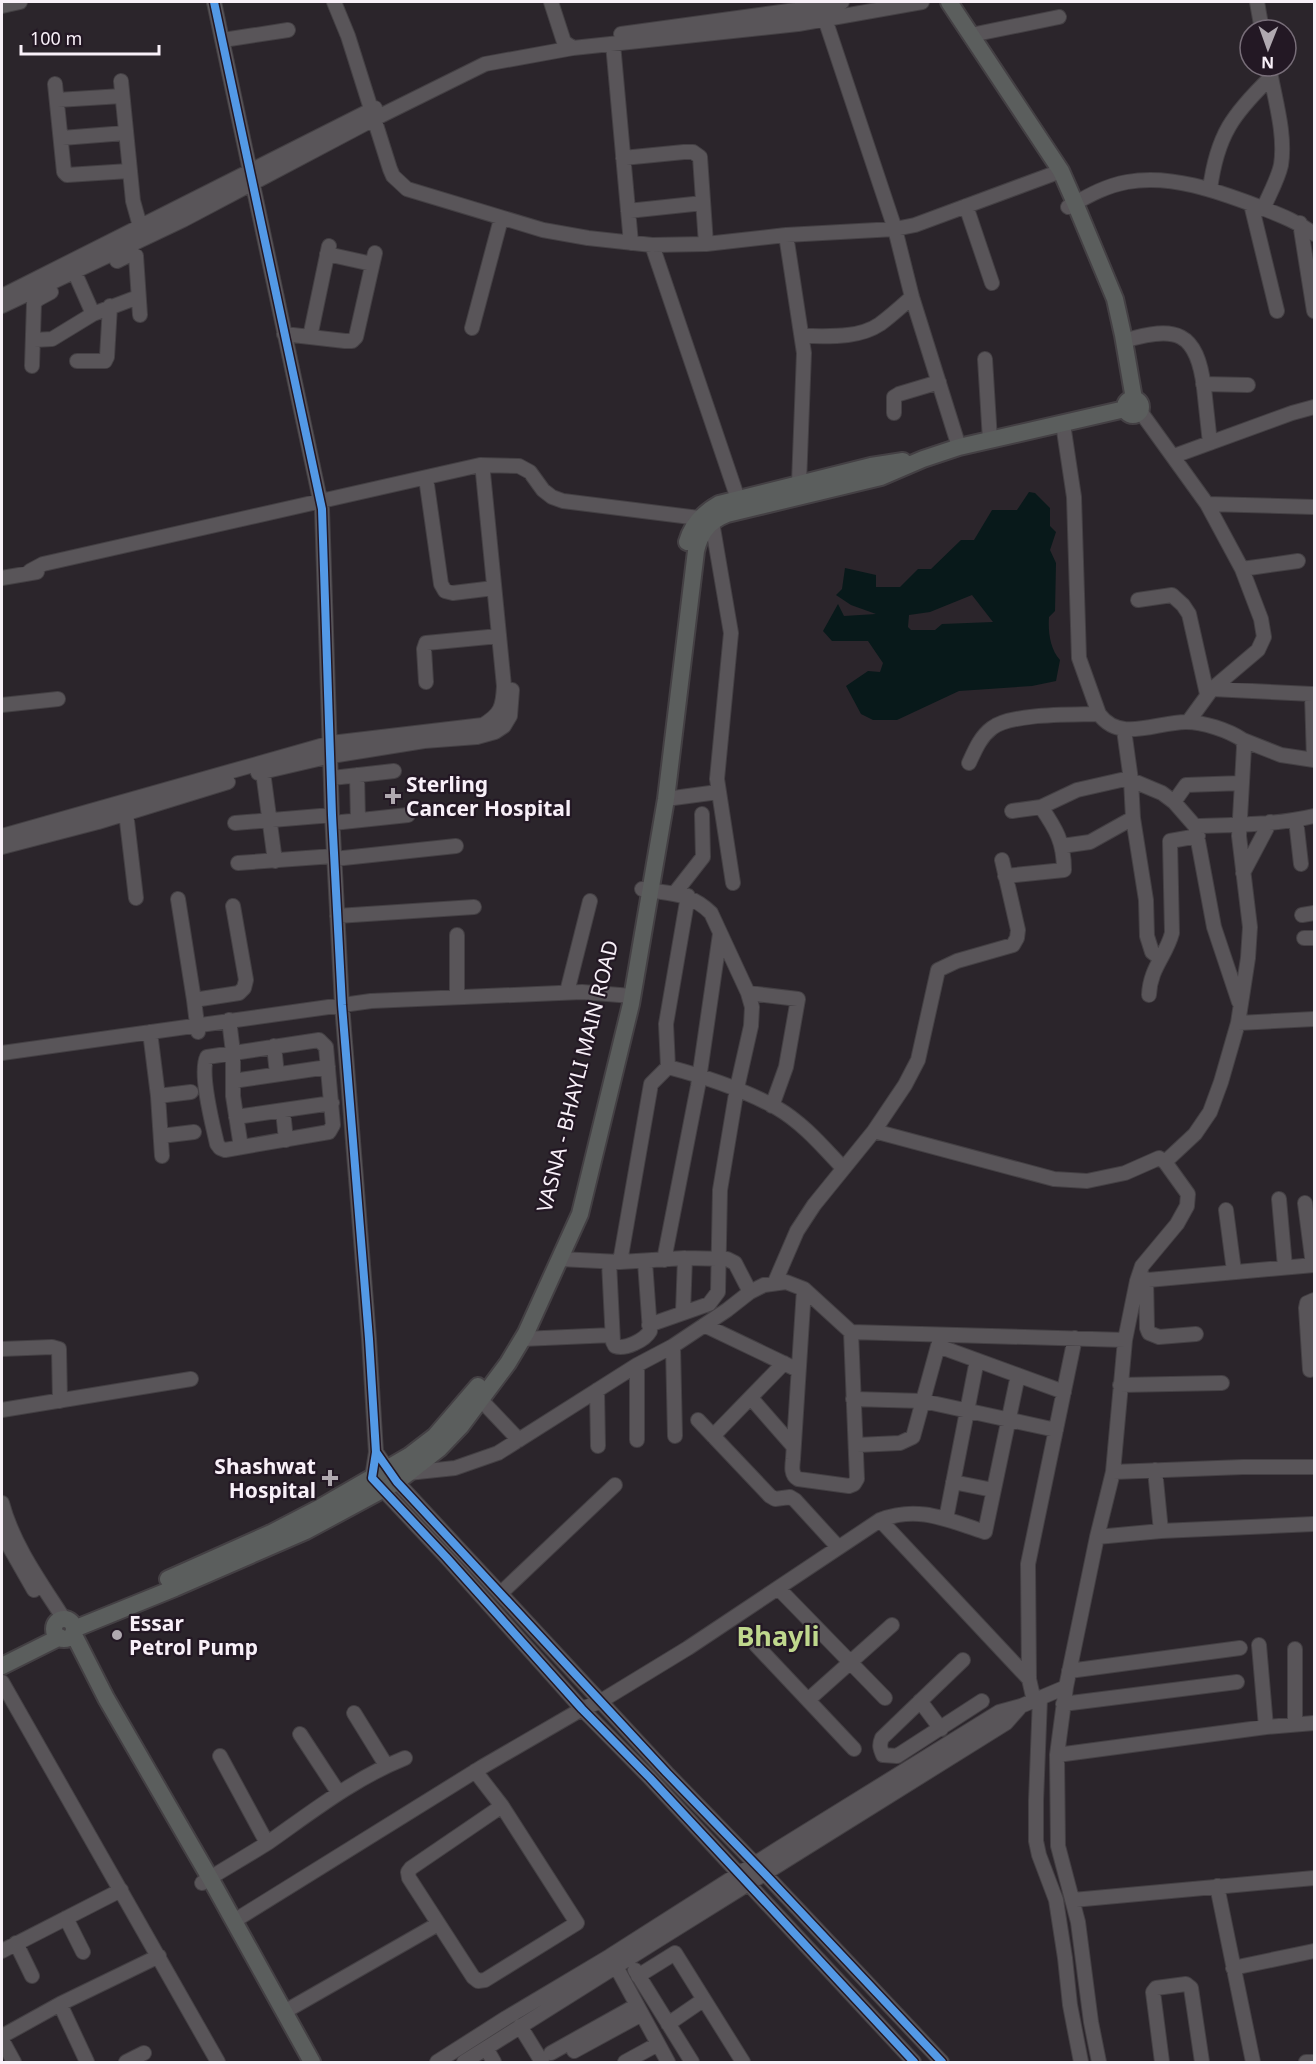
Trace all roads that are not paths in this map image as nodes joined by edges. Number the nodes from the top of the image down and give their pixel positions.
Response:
1 (20, 2) edge
2 (214, 2) edge
3 (334, 2) edge
4 (551, 2) edge
5 (842, 2) edge
6 (922, 2) edge
7 (942, 2) edge
8 (950, 2) edge
9 (1257, 2) edge
10 (2, 6) edge
11 (1059, 17) dead end
12 (1260, 18) edge
13 (825, 19) junction
14 (288, 30) dead end
15 (971, 35) junction
16 (222, 40) junction
17 (613, 44) junction
18 (568, 45) junction
19 (1264, 78) edge
20 (1271, 78) edge
21 (121, 81) dead end
22 (55, 84) dead end
23 (122, 96) junction
24 (57, 100) junction
25 (372, 114) junction
26 (125, 133) junction
27 (62, 138) junction
28 (623, 158) junction
29 (129, 171) junction
30 (1056, 173) junction
31 (252, 176) junction
32 (1210, 189) junction
33 (703, 203) junction
34 (1072, 205) junction
35 (966, 206) junction
36 (1257, 206) junction
37 (628, 211) junction
38 (501, 219) junction
39 (1300, 223) junction
40 (140, 226) junction
41 (895, 229) junction
42 (1314, 234) edge
43 (786, 236) junction
44 (631, 243) junction
45 (706, 244) junction
46 (652, 245) junction
47 (74, 271) junction
48 (992, 283) dead end
49 (2, 296) edge
50 (138, 297) junction
51 (912, 297) junction
52 (2, 306) edge
53 (110, 306) junction
54 (1277, 311) dead end
55 (1314, 311) edge
56 (93, 314) junction
57 (140, 315) dead end
58 (472, 328) dead end
59 (284, 334) junction
60 (802, 336) junction
61 (310, 337) junction
62 (1124, 338) junction
63 (34, 340) junction
64 (985, 359) dead end
65 (77, 361) dead end
66 (32, 366) dead end
67 (939, 382) junction
68 (1203, 384) junction
69 (1248, 385) dead end
70 (1133, 406) junction
71 (1314, 407) edge
72 (894, 413) dead end
73 (1063, 424) junction
74 (990, 440) junction
75 (1210, 443) junction
76 (959, 447) junction
77 (1174, 456) junction
78 (923, 459) junction
79 (504, 465) junction
80 (483, 473) junction
81 (799, 483) junction
82 (427, 485) junction
83 (738, 498) junction
84 (321, 504) junction
85 (1207, 504) junction
86 (1314, 507) edge
87 (705, 520) junction
88 (1298, 561) dead end
89 (492, 567) junction
90 (1242, 569) junction
91 (2, 578) edge
92 (494, 588) junction
93 (1138, 600) dead end
94 (499, 636) junction
95 (426, 682) dead end
96 (1313, 687) edge
97 (1210, 692) junction
98 (58, 699) dead end
99 (2, 705) edge
100 (1099, 714) junction
101 (1188, 722) junction
102 (1124, 730) junction
103 (1243, 740) junction
104 (331, 749) junction
105 (1314, 760) edge
106 (969, 763) dead end
107 (394, 771) dead end
108 (263, 772) junction
109 (357, 775) junction
110 (332, 778) junction
111 (1131, 780) junction
112 (1242, 783) junction
113 (718, 792) junction
114 (666, 799) junction
115 (1174, 802) junction
116 (1041, 807) junction
117 (126, 808) junction
118 (1012, 812) dead end
119 (702, 814) dead end
120 (408, 815) dead end
121 (1314, 816) edge
122 (1133, 818) junction
123 (333, 819) junction
124 (358, 820) junction
125 (1296, 820) junction
126 (270, 821) junction
127 (1270, 822) junction
128 (235, 823) dead end
129 (1239, 825) junction
130 (1197, 831) junction
131 (2, 836) edge
132 (456, 846) dead end
133 (1062, 846) junction
134 (2, 847) edge
135 (334, 858) junction
136 (1002, 860) dead end
137 (275, 861) junction
138 (238, 863) dead end
139 (1301, 864) dead end
140 (1243, 873) junction
141 (1005, 876) junction
142 (733, 883) dead end
143 (647, 890) junction
144 (681, 895) junction
145 (136, 898) dead end
146 (178, 899) dead end
147 (1146, 900) junction
148 (1173, 900) junction
149 (590, 902) dead end
150 (233, 906) dead end
151 (474, 907) dead end
152 (337, 916) junction
153 (720, 933) junction
154 (457, 935) dead end
155 (1160, 958) junction
156 (567, 992) junction
157 (748, 993) junction
158 (1149, 995) dead end
159 (457, 997) junction
160 (194, 1000) junction
161 (626, 1000) junction
162 (1241, 1007) junction
163 (342, 1009) junction
164 (1314, 1019) edge
165 (1238, 1023) junction
166 (230, 1024) junction
167 (197, 1028) junction
168 (151, 1035) junction
169 (274, 1046) junction
170 (233, 1052) junction
171 (2, 1053) edge
172 (2, 1059) edge
173 (328, 1067) junction
174 (668, 1067) junction
175 (277, 1074) junction
176 (699, 1076) junction
177 (233, 1081) junction
178 (737, 1088) junction
179 (191, 1092) dead end
180 (159, 1096) junction
181 (233, 1096) junction
182 (208, 1102) junction
183 (332, 1103) junction
184 (772, 1106) junction
185 (283, 1111) junction
186 (236, 1117) junction
187 (874, 1131) junction
188 (194, 1132) dead end
189 (161, 1136) junction
190 (286, 1140) junction
191 (241, 1147) junction
192 (162, 1156) dead end
193 (1168, 1166) junction
194 (843, 1168) junction
195 (1279, 1199) dead end
196 (1305, 1203) dead end
197 (1226, 1210) dead end
198 (685, 1258) junction
199 (719, 1258) junction
200 (560, 1259) junction
201 (664, 1260) junction
202 (615, 1262) junction
203 (645, 1262) junction
204 (1314, 1265) edge
205 (1285, 1267) junction
206 (1234, 1271) junction
207 (1141, 1280) junction
208 (775, 1282) junction
209 (804, 1289) junction
210 (750, 1292) junction
211 (1314, 1300) edge
212 (683, 1311) junction
213 (649, 1324) junction
214 (704, 1325) junction
215 (851, 1332) junction
216 (1196, 1334) dead end
217 (612, 1335) junction
218 (1075, 1338) junction
219 (522, 1339) junction
220 (1125, 1340) junction
221 (940, 1341) junction
222 (673, 1346) junction
223 (2, 1349) edge
224 (977, 1360) junction
225 (784, 1363) junction
226 (637, 1365) junction
227 (798, 1370) junction
228 (1310, 1370) dead end
229 (1018, 1375) junction
230 (191, 1379) dead end
231 (1222, 1383) dead end
232 (1120, 1385) junction
233 (597, 1390) junction
234 (1064, 1392) junction
235 (750, 1398) junction
236 (854, 1399) junction
237 (481, 1400) junction
238 (60, 1401) junction
239 (923, 1401) junction
240 (2, 1410) edge
241 (967, 1410) junction
242 (1009, 1418) junction
243 (698, 1420) dead end
244 (1056, 1430) junction
245 (675, 1436) dead end
246 (713, 1436) junction
247 (519, 1440) junction
248 (637, 1440) dead end
249 (857, 1445) junction
250 (598, 1446) dead end
251 (793, 1446) junction
252 (1314, 1467) edge
253 (1155, 1470) junction
254 (1113, 1472) junction
255 (389, 1479) junction
256 (953, 1482) junction
257 (615, 1485) dead end
258 (993, 1490) junction
259 (2, 1503) edge
260 (946, 1519) junction
261 (880, 1520) junction
262 (1314, 1524) edge
263 (1161, 1531) junction
264 (2, 1534) edge
265 (1097, 1537) junction
266 (838, 1547) junction
267 (778, 1588) junction
268 (501, 1593) junction
269 (892, 1625) dead end
270 (65, 1628) junction
271 (756, 1645) dead end
272 (1259, 1645) dead end
273 (1240, 1648) dead end
274 (1295, 1649) dead end
275 (2, 1656) edge
276 (963, 1660) dead end
277 (850, 1662) junction
278 (2, 1666) edge
279 (1069, 1671) junction
280 (1029, 1679) junction
281 (2, 1682) edge
282 (1237, 1682) dead end
283 (1066, 1687) junction
284 (885, 1698) dead end
285 (808, 1700) junction
286 (601, 1701) junction
287 (920, 1701) junction
288 (982, 1701) dead end
289 (1032, 1701) junction
290 (1064, 1704) junction
291 (582, 1709) junction
292 (354, 1713) dead end
293 (1314, 1723) edge
294 (1295, 1724) junction
295 (1266, 1727) junction
296 (941, 1729) junction
297 (300, 1734) dead end
298 (926, 1738) junction
299 (854, 1749) dead end
300 (1057, 1755) junction
301 (220, 1756) dead end
302 (405, 1758) dead end
303 (937, 1758) junction
304 (386, 1765) junction
305 (475, 1771) junction
306 (338, 1792) junction
307 (502, 1806) junction
308 (267, 1843) junction
309 (760, 1869) junction
310 (739, 1874) junction
311 (1314, 1878) edge
312 (206, 1880) junction
313 (749, 1884) junction
314 (1217, 1886) junction
315 (121, 1890) junction
316 (1073, 1900) junction
317 (66, 1918) junction
318 (234, 1921) junction
319 (438, 1924) junction
320 (16, 1944) junction
321 (2, 1951) edge
322 (1314, 1951) edge
323 (83, 1952) dead end
324 (159, 1956) junction
325 (618, 1961) junction
326 (1233, 1968) junction
327 (33, 1976) dead end
328 (638, 1976) junction
329 (703, 2000) junction
330 (60, 2004) junction
331 (639, 2010) junction
332 (284, 2012) junction
333 (668, 2024) junction
334 (519, 2026) junction
335 (658, 2044) junction
336 (486, 2048) junction
337 (574, 2051) dead end
338 (144, 2053) dead end
339 (547, 2058) edge
340 (14, 2062) edge
341 (87, 2062) edge
342 (126, 2062) edge
343 (218, 2062) edge
344 (302, 2062) edge
345 (312, 2062) edge
346 (437, 2062) edge
347 (466, 2062) edge
348 (494, 2062) edge
349 (625, 2062) edge
350 (668, 2062) edge
351 (693, 2062) edge
352 (741, 2062) edge
353 (914, 2062) edge
354 (942, 2062) edge
355 (1081, 2062) edge
356 (1099, 2062) edge
357 (1162, 2062) edge
358 (1202, 2062) edge
359 (1253, 2062) edge
360 (1306, 2062) edge
361 (1314, 2062) edge

1 - 10 street
2 - 16 street
3 - 25 street
4 - 18 street
5 - 18 street
6 - 13 street
7 - 30 main road
8 - 15 main road
9 - 12 street
11 - 15 street
13 - 17 street
13 - 41 street
14 - 16 street
15 - 30 main road
16 - 31 street
17 - 18 street
17 - 28 street
18 - 25 street
19 - 32 street
20 - 36 street
21 - 23 street
22 - 24 street
23 - 24 street
23 - 26 street
24 - 27 street
25 - 31 street
25 - 38 street
26 - 27 street
26 - 29 street
27 - 29 street
28 - 33 street
28 - 37 street
29 - 40 street
30 - 34 main road
30 - 35 street
31 - 40 street
31 - 47 street
31 - 59 street
32 - 34 street
32 - 36 street
33 - 37 street
33 - 45 street
34 - 62 main road
35 - 41 street
35 - 48 street
36 - 39 street
36 - 54 street
37 - 44 street
38 - 44 street
38 - 58 street
39 - 42 street
39 - 55 street
40 - 47 street
41 - 43 street
41 - 51 street
43 - 45 street
43 - 60 street
44 - 46 street
45 - 46 street
46 - 83 street
47 - 49 street
47 - 50 street
47 - 52 street
47 - 56 street
47 - 63 street
50 - 53 street
50 - 57 street
51 - 60 street
51 - 67 street
53 - 56 street
53 - 65 street
56 - 63 street
59 - 61 street
59 - 84 street
60 - 81 street
61 - 61 street
62 - 68 street
62 - 70 main road
63 - 66 street
64 - 74 street
67 - 72 street
67 - 76 street
68 - 69 street
68 - 75 street
70 - 73 main road, VASNA - BHAYLI MAIN ROAD
70 - 77 street
71 - 75 street
73 - 74 main road, VASNA - BHAYLI MAIN ROAD
73 - 100 street
74 - 76 main road, VASNA - BHAYLI MAIN ROAD
75 - 77 street
76 - 78 main road, VASNA - BHAYLI MAIN ROAD
77 - 85 street
78 - 81 main road, VASNA - BHAYLI MAIN ROAD
78 - 87 main road, VASNA - BHAYLI MAIN ROAD
79 - 80 street
79 - 84 street
79 - 87 street
80 - 82 street
80 - 89 street
81 - 83 main road, VASNA - BHAYLI MAIN ROAD
82 - 84 street
82 - 92 street
83 - 87 main road, VASNA - BHAYLI MAIN ROAD
84 - 91 street
84 - 104 street
85 - 86 street
85 - 90 street
87 - 113 street
87 - 114 main road, VASNA - BHAYLI MAIN ROAD
87 - 143 main road, VASNA - BHAYLI MAIN ROAD
88 - 90 street
89 - 92 street
89 - 104 street
90 - 97 street
92 - 94 street
93 - 97 street
94 - 95 street
94 - 104 street
96 - 97 street
96 - 105 street
97 - 101 street
98 - 99 street
100 - 102 street
100 - 106 street
101 - 102 street
101 - 103 street
102 - 111 street
103 - 105 street
103 - 112 street
104 - 108 street
104 - 110 street
104 - 117 street
107 - 109 street
108 - 117 street
108 - 126 street
109 - 110 street
109 - 124 street
110 - 123 street
111 - 115 street
111 - 116 street
111 - 122 street
112 - 115 street
112 - 129 street
113 - 114 street
113 - 142 street
114 - 143 main road, VASNA - BHAYLI MAIN ROAD
115 - 130 street
116 - 118 street
116 - 133 street
117 - 131 street
117 - 134 street
117 - 145 street
119 - 144 street
120 - 124 street
121 - 125 street
122 - 133 street
122 - 147 street
123 - 124 street
123 - 126 street
123 - 135 street
125 - 127 street
125 - 139 street
126 - 128 street
126 - 137 street
127 - 129 street
127 - 140 street
129 - 130 street
129 - 140 street
130 - 148 street
130 - 162 street
132 - 135 street
133 - 141 street
135 - 137 street
135 - 152 street
136 - 141 street
137 - 138 street
140 - 162 street
141 - 187 street
143 - 144 street
143 - 161 main road, VASNA - BHAYLI MAIN ROAD
144 - 153 street
144 - 174 street
146 - 160 street
147 - 148 street
147 - 155 street
148 - 155 street
149 - 156 street
150 - 160 street
151 - 152 street
152 - 163 street
153 - 157 street
153 - 176 street
154 - 159 street
155 - 158 street
156 - 159 street
156 - 161 street
157 - 178 street
157 - 184 street
159 - 163 street
160 - 167 street
161 - 163 street
161 - 200 main road, VASNA - BHAYLI MAIN ROAD
161 - 255 main road, VASNA - BHAYLI MAIN ROAD
162 - 165 street
163 - 166 street
163 - 255 street
164 - 165 street
165 - 193 street
166 - 167 street
166 - 170 street
167 - 168 street
168 - 171 street
168 - 172 street
168 - 180 street
169 - 170 street
169 - 173 street
169 - 175 street
170 - 177 street
170 - 182 street
173 - 175 street
173 - 183 street
174 - 176 street
174 - 202 street
175 - 177 street
176 - 178 street
176 - 201 street
177 - 181 street
178 - 184 street
178 - 199 street
179 - 180 street
180 - 189 street
181 - 182 street
181 - 186 street
182 - 191 street
183 - 185 street
183 - 190 street
184 - 194 street
185 - 186 street
185 - 190 street
186 - 191 street
187 - 193 street
187 - 194 street
188 - 189 street
189 - 192 street
190 - 191 street
193 - 207 street
194 - 208 street
195 - 205 street
196 - 204 street
197 - 206 street
198 - 199 street
198 - 201 street
198 - 212 street
199 - 210 street
199 - 212 street
200 - 202 street
200 - 219 main road, VASNA - BHAYLI MAIN ROAD
201 - 203 street
202 - 203 street
202 - 217 street
203 - 213 street
204 - 205 street
205 - 206 street
206 - 207 street
207 - 216 street
207 - 220 street
208 - 209 street
208 - 210 street
209 - 215 street
209 - 227 street
210 - 214 street
211 - 228 street
212 - 213 street
213 - 217 street
214 - 222 street
214 - 225 street
215 - 221 street
215 - 236 street
217 - 219 street
218 - 220 street
218 - 221 street
218 - 234 street
219 - 237 main road, VASNA - BHAYLI MAIN ROAD
220 - 232 street
221 - 224 street
221 - 239 street
222 - 226 street
222 - 245 street
223 - 238 street
224 - 229 street
224 - 241 street
225 - 227 street
225 - 235 street
226 - 233 street
226 - 248 street
227 - 251 street
229 - 234 street
229 - 242 street
230 - 238 street
231 - 232 street
232 - 254 street
233 - 247 street
233 - 250 street
234 - 244 street
235 - 246 street
235 - 251 street
236 - 239 street
236 - 249 street
237 - 247 street
237 - 255 main road, VASNA - BHAYLI MAIN ROAD
238 - 240 street
239 - 241 street
239 - 249 street
241 - 242 street
241 - 256 street
242 - 244 street
242 - 258 street
243 - 246 street
244 - 280 street
246 - 266 street
247 - 255 street
249 - 251 street
252 - 253 street
253 - 254 street
253 - 263 street
254 - 265 street
255 - 268 street
255 - 270 main road, VASNA - BHAYLI MAIN ROAD
255 - 291 street
256 - 258 street
256 - 260 street
257 - 268 street
258 - 260 street
259 - 270 street
260 - 261 street
261 - 266 street
261 - 280 street
262 - 263 street
263 - 265 street
264 - 270 street
265 - 279 street
266 - 267 street
267 - 277 street
267 - 286 street
268 - 286 street
269 - 277 street
270 - 275 main road, VASNA - BHAYLI MAIN ROAD
270 - 278 main road, VASNA - BHAYLI MAIN ROAD
270 - 312 main road
271 - 285 street
272 - 295 street
273 - 279 street
274 - 294 street
276 - 287 street
277 - 284 street
277 - 285 street
279 - 283 street
280 - 289 street
281 - 315 street
282 - 290 street
283 - 289 street
283 - 290 street
285 - 299 street
286 - 291 street
286 - 309 street
287 - 296 street
287 - 298 street
288 - 296 street
289 - 303 street
289 - 355 street
290 - 300 street
291 - 305 street
291 - 310 street
292 - 304 street
293 - 294 street
294 - 295 street
295 - 300 street
296 - 298 street
297 - 306 street
298 - 303 street
300 - 316 street
301 - 308 street
302 - 304 street
303 - 309 street
304 - 306 street
305 - 307 street
305 - 318 street
306 - 308 street
307 - 319 street
307 - 319 street
308 - 312 street
309 - 310 street
309 - 313 street
309 - 354 street
310 - 313 street
310 - 325 street
311 - 314 street
312 - 318 main road
312 - 344 main road
313 - 325 street
313 - 353 street
314 - 316 street
314 - 326 street
315 - 317 street
315 - 324 street
316 - 356 street
317 - 320 street
317 - 323 street
318 - 332 main road
319 - 332 street
320 - 321 street
320 - 327 street
322 - 326 street
324 - 330 street
324 - 343 street
325 - 328 street
325 - 331 street
325 - 334 street
325 - 346 street
326 - 359 street
328 - 329 street
328 - 333 street
329 - 333 street
329 - 352 street
330 - 340 street
330 - 341 street
331 - 335 street
331 - 337 street
331 - 339 street
332 - 345 main road
333 - 351 street
334 - 336 street
334 - 339 street
335 - 349 street
335 - 350 street
336 - 347 street
336 - 348 street
338 - 342 street
357 - 358 street
360 - 361 street

